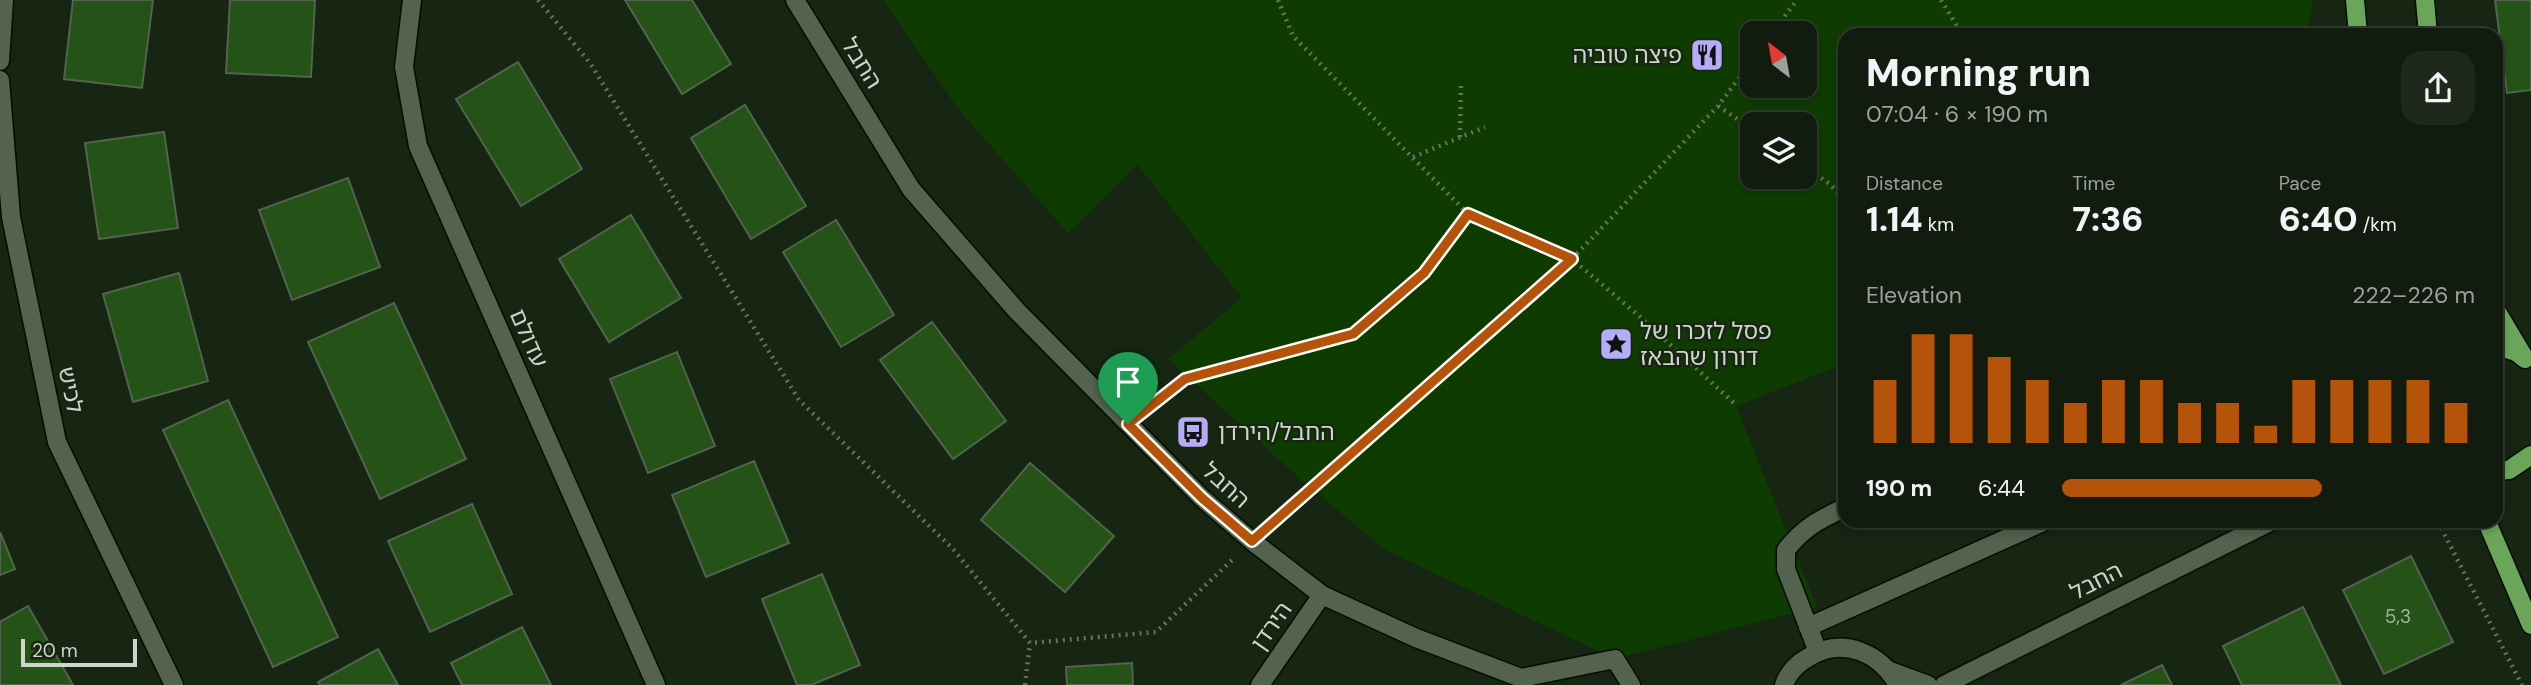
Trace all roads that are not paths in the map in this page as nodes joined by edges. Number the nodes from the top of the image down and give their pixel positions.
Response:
1 (4, 0) edge
2 (412, 0) edge
3 (795, 0) edge
4 (2355, 0) edge
5 (2425, 0) edge
6 (2357, 28) edge
7 (2427, 28) edge
8 (0, 61) edge
9 (0, 80) edge
10 (2503, 321) edge
11 (2503, 348) edge
12 (2527, 360) edge
13 (2531, 455) edge
14 (2503, 470) edge
15 (1838, 511) edge
16 (2029, 528) edge
17 (2242, 528) edge
18 (2490, 528) edge
19 (1322, 595) junction
20 (2531, 625) edge
21 (1808, 626) junction
22 (1818, 652) junction
23 (1894, 678) edge
24 (174, 685) edge
25 (656, 685) edge
26 (1260, 685) edge
27 (1630, 685) edge
28 (1784, 685) edge
29 (1928, 685) edge
30 (1944, 685) edge

1 - 8 street
2 - 25 street, עדולם
3 - 19 street, החבל
4 - 6 main road
5 - 7 main road
9 - 24 street, לכיש
10 - 12 main road
11 - 12 main road
13 - 14 main road
15 - 21 street
16 - 21 street
17 - 30 street, החבל
18 - 20 main road
19 - 26 street, הירדן
19 - 27 street, החבל
21 - 22 street
22 - 23 street
22 - 28 street
23 - 29 street

